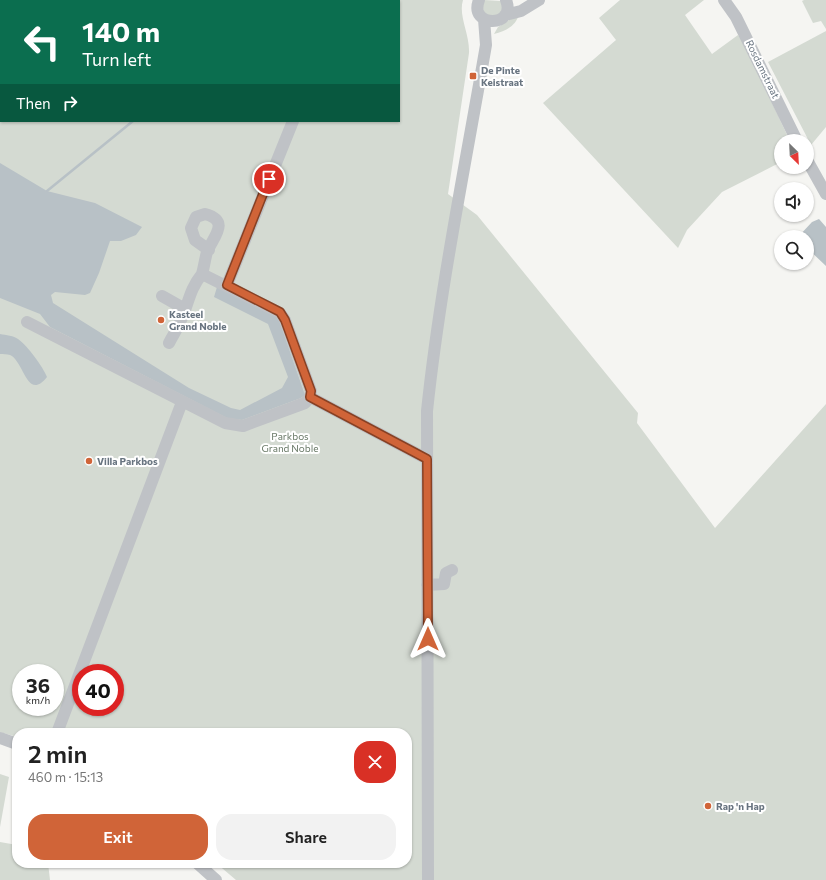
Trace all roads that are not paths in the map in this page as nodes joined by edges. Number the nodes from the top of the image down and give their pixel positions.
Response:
1 (479, 0) edge
2 (724, 0) edge
3 (534, 3) edge
4 (500, 12) edge
5 (292, 122) edge
6 (794, 134) edge
7 (814, 173) edge
8 (826, 194) edge
9 (208, 250) dead end
10 (202, 274) junction
11 (227, 285) junction
12 (162, 296) dead end
13 (185, 309) junction
14 (27, 322) dead end
15 (169, 343) dead end
16 (310, 397) junction
17 (182, 402) junction
18 (427, 459) junction
19 (452, 570) dead end
20 (427, 585) junction
21 (59, 728) edge
22 (0, 738) edge
23 (12, 742) edge
24 (203, 868) edge
25 (216, 880) edge
26 (428, 880) edge

1 - 4 street
2 - 6 street, Rosdamstraat
3 - 4 street
4 - 18 street
5 - 11 street
7 - 8 street
9 - 10 street
10 - 11 street
10 - 13 street
11 - 16 street
12 - 13 street
13 - 15 street
14 - 17 street
16 - 17 street
16 - 18 street
17 - 21 street
18 - 20 street
19 - 20 street
20 - 26 street
22 - 23 street
24 - 25 street

